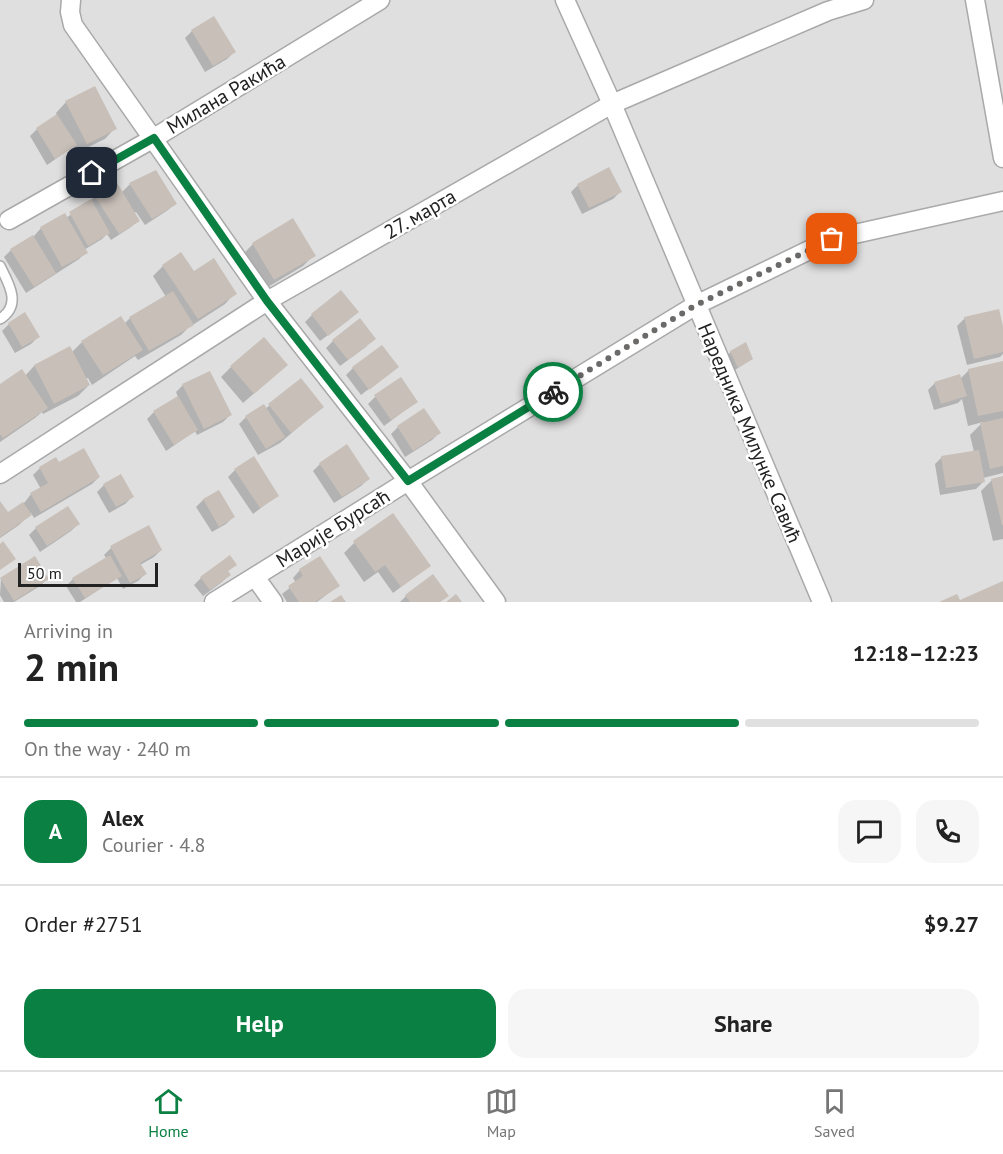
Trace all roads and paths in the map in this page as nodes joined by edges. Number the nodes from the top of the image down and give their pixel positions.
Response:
1 (71, 0) edge
2 (380, 0) edge
3 (565, 0) edge
4 (864, 0) edge
5 (975, 0) edge
6 (612, 104) junction
7 (154, 138) junction
8 (1003, 158) edge
9 (1003, 201) edge
10 (9, 220) dead end
11 (0, 266) edge
12 (267, 301) junction
13 (696, 305) junction
14 (0, 319) edge
15 (0, 474) edge
16 (408, 481) junction
17 (255, 577) junction
18 (214, 602) edge
19 (273, 602) edge
20 (496, 602) edge
21 (822, 602) edge

1 - 7 street
2 - 7 street, Милана Ракића
3 - 6 street, Наредника Милунке Савић
4 - 6 street, 27. марта
5 - 8 street
6 - 12 street, 27. марта
6 - 13 street, Наредника Милунке Савић
7 - 10 street, Милана Ракића
7 - 12 street
9 - 13 street, Марије Бурсаћ
11 - 14 lane
12 - 15 street, 27. марта
12 - 16 street
13 - 16 street, Марије Бурсаћ
13 - 21 street, Наредника Милунке Савић
16 - 17 street, Марије Бурсаћ
16 - 20 street
17 - 18 street, Марије Бурсаћ
17 - 19 street

